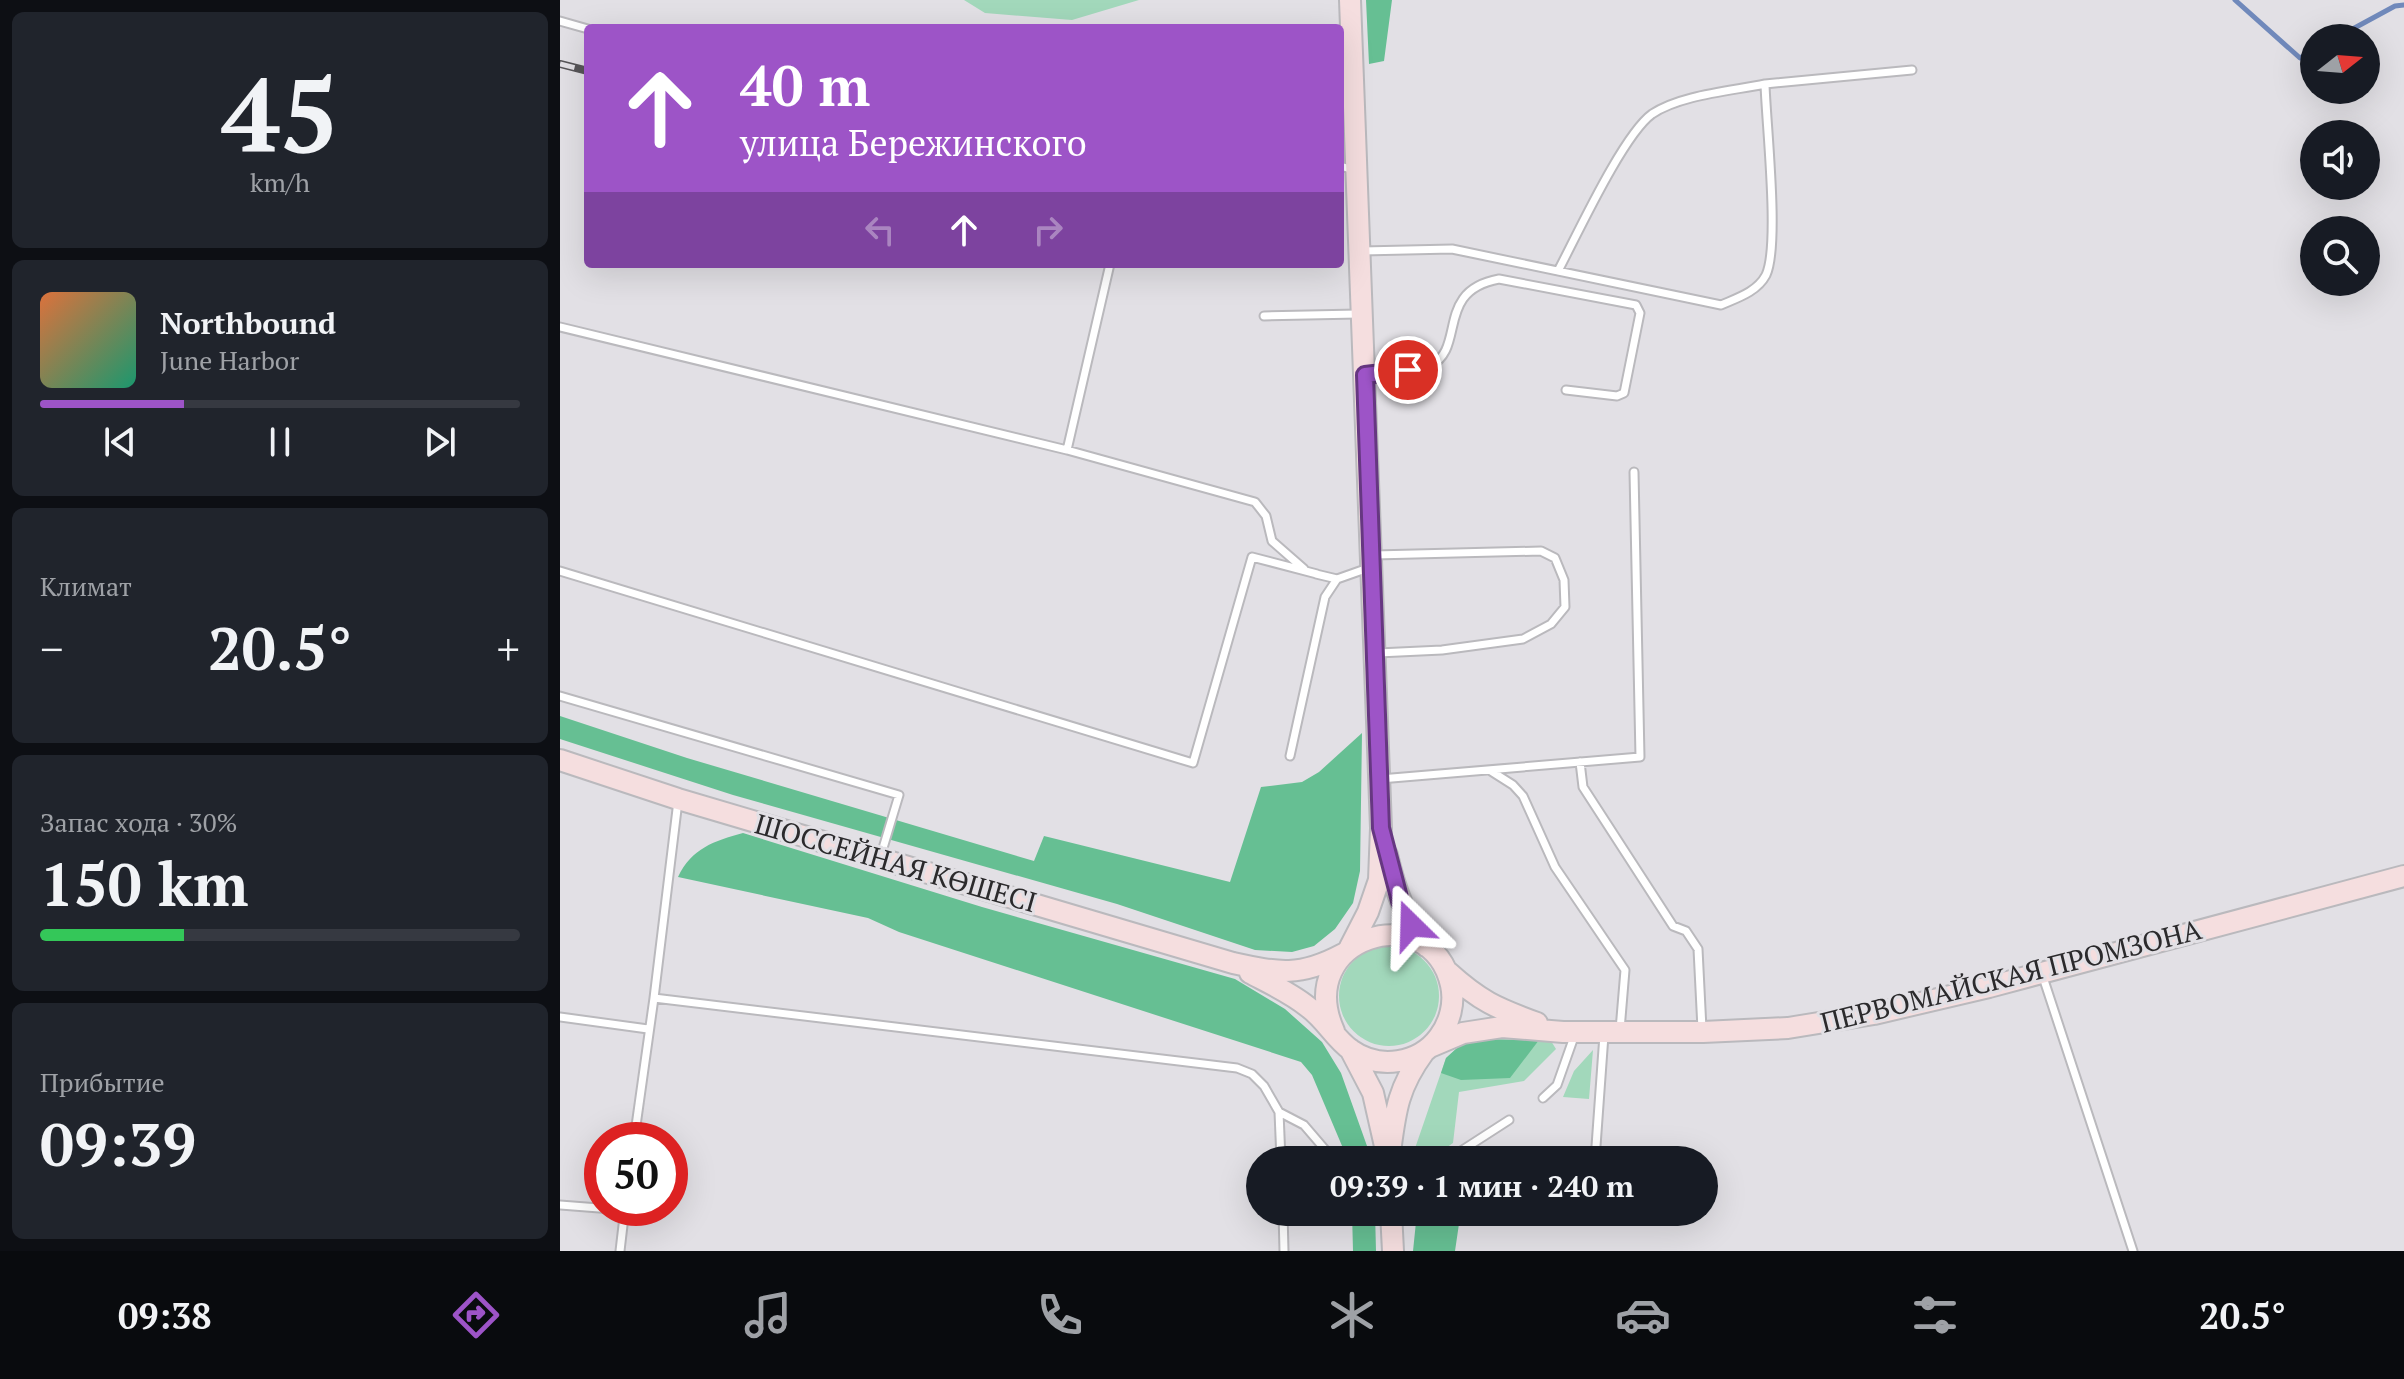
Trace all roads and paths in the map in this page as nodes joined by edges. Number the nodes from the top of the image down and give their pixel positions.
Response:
1 (1350, 0) edge
2 (560, 21) edge
3 (584, 28) edge
4 (1912, 70) dead end
5 (1765, 84) junction
6 (1348, 168) edge
7 (1359, 251) junction
8 (1109, 268) edge
9 (1558, 271) junction
10 (1362, 314) junction
11 (1264, 316) dead end
12 (560, 327) edge
13 (1365, 375) junction
14 (1566, 390) dead end
15 (1067, 450) junction
16 (1634, 472) dead end
17 (1372, 561) junction
18 (560, 571) edge
19 (1317, 574) junction
20 (1337, 579) junction
21 (1376, 654) junction
22 (560, 696) edge
23 (1290, 756) dead end
24 (560, 760) edge
25 (1580, 762) junction
26 (1489, 770) junction
27 (1380, 779) junction
28 (678, 799) junction
29 (1381, 828) junction
30 (880, 858) junction
31 (2404, 876) edge
32 (1426, 946) junction
33 (1347, 950) junction
34 (1233, 963) junction
35 (1445, 969) junction
36 (2041, 972) junction
37 (654, 998) junction
38 (560, 1017) edge
39 (648, 1029) junction
40 (1334, 1031) junction
41 (1569, 1032) junction
42 (1703, 1032) junction
43 (1612, 1033) junction
44 (1428, 1048) junction
45 (1350, 1049) junction
46 (1543, 1098) dead end
47 (1279, 1112) junction
48 (1509, 1120) dead end
49 (636, 1122) edge
50 (1280, 1146) edge
51 (1322, 1146) edge
52 (1385, 1146) edge
53 (1390, 1146) edge
54 (1469, 1146) edge
55 (1597, 1146) edge
56 (560, 1205) edge
57 (584, 1206) edge
58 (623, 1226) edge
59 (1283, 1226) edge
60 (1392, 1226) edge
61 (620, 1251) edge
62 (1284, 1251) edge
63 (1393, 1251) edge
64 (2133, 1251) edge

1 - 6 main road
2 - 3 lane
4 - 5 lane
5 - 9 lane
5 - 9 lane
6 - 7 main road
7 - 9 lane
7 - 10 main road
8 - 15 lane
10 - 11 lane
10 - 13 main road
12 - 15 lane
13 - 14 lane
13 - 17 main road
15 - 19 lane
16 - 25 lane
17 - 20 lane
17 - 21 main road
17 - 21 lane
18 - 19 lane
19 - 20 lane
20 - 23 lane
21 - 27 main road
22 - 30 lane
24 - 28 main road, ШОССЕЙНАЯ КӨШЕСІ
25 - 26 lane
25 - 42 lane
26 - 27 lane
26 - 43 lane
27 - 29 main road
28 - 30 main road, ШОССЕЙНАЯ КӨШЕСІ
28 - 37 lane
29 - 32 main road
29 - 33 main road
30 - 34 main road, ШОССЕЙНАЯ КӨШЕСІ
31 - 36 main road, ПЕРВОМАЙСКАЯ ПРОМЗОНА
32 - 33 main road
32 - 35 main road
33 - 34 main road
33 - 40 main road
34 - 40 main road
35 - 41 main road
35 - 44 main road
36 - 42 main road, ПЕРВОМАЙСКАЯ ПРОМЗОНА
36 - 64 lane
37 - 39 lane
37 - 47 lane
38 - 39 lane
39 - 49 lane
40 - 45 main road
41 - 43 main road, ПЕРВОМАЙСКАЯ ПРОМЗОНА
41 - 44 main road
41 - 46 lane
42 - 43 main road, ПЕРВОМАЙСКАЯ ПРОМЗОНА
43 - 55 lane
44 - 45 main road
44 - 53 main road
45 - 52 main road
47 - 50 lane
47 - 51 lane
48 - 54 lane
56 - 57 lane
58 - 61 lane
59 - 62 lane
60 - 63 main road

